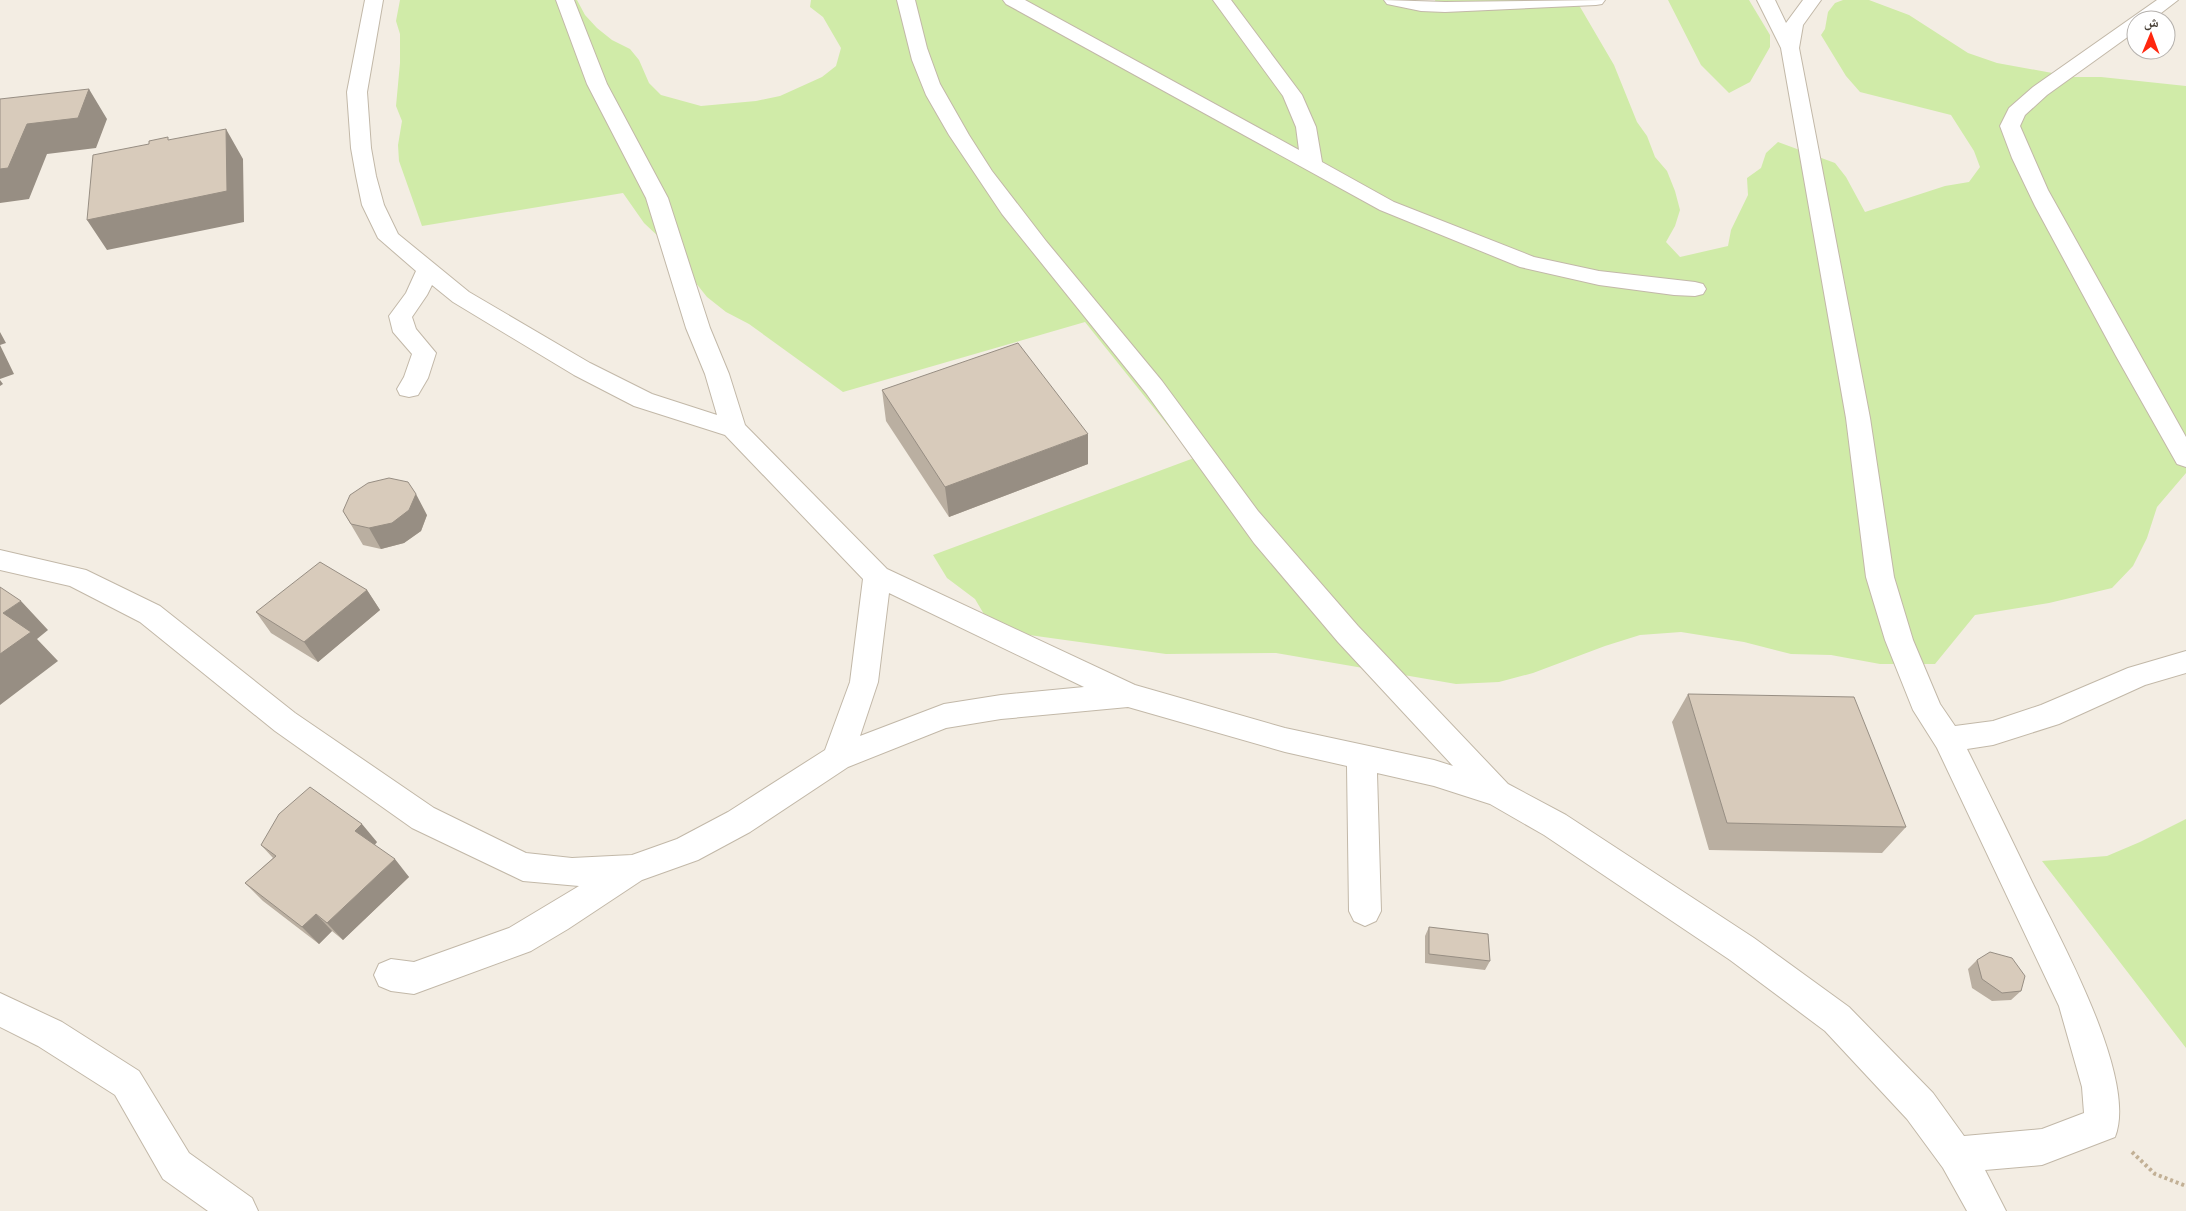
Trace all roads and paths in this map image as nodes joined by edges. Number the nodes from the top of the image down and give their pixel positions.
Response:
1 (374, 0) edge
2 (565, 0) edge
3 (906, 0) edge
4 (1012, 0) edge
5 (1222, 0) edge
6 (1392, 0) edge
7 (1596, 0) edge
8 (1766, 0) edge
9 (1812, 0) edge
10 (2169, 0) edge
11 (2154, 10) edge
12 (2126, 30) edge
13 (1790, 48) junction
14 (1312, 165) junction
15 (427, 271) junction
16 (1695, 289) dead end
17 (409, 389) dead end
18 (734, 429) junction
19 (2186, 458) edge
20 (0, 560) edge
21 (877, 576) junction
22 (2186, 662) edge
23 (1128, 695) junction
24 (1948, 740) junction
25 (837, 758) junction
26 (1362, 758) junction
27 (1498, 794) junction
28 (632, 869) junction
29 (1365, 911) dead end
30 (391, 975) dead end
31 (0, 1009) edge
32 (2102, 1124) junction
33 (1956, 1155) junction
34 (2186, 1186) edge
35 (239, 1211) edge
36 (1987, 1211) edge

1 - 15 street
2 - 18 street
3 - 27 street
4 - 14 street
5 - 14 street
6 - 7 street
8 - 13 street
9 - 13 street
10 - 11 street
12 - 19 street
13 - 24 street
14 - 16 street
15 - 17 street
15 - 18 street
18 - 21 street
20 - 28 street
21 - 23 street
21 - 25 street
22 - 24 street
23 - 25 street
23 - 26 street
24 - 32 street
25 - 28 street
26 - 27 street
26 - 29 street
27 - 33 street
28 - 30 street
31 - 35 street
32 - 33 street
32 - 34 path
33 - 36 street

